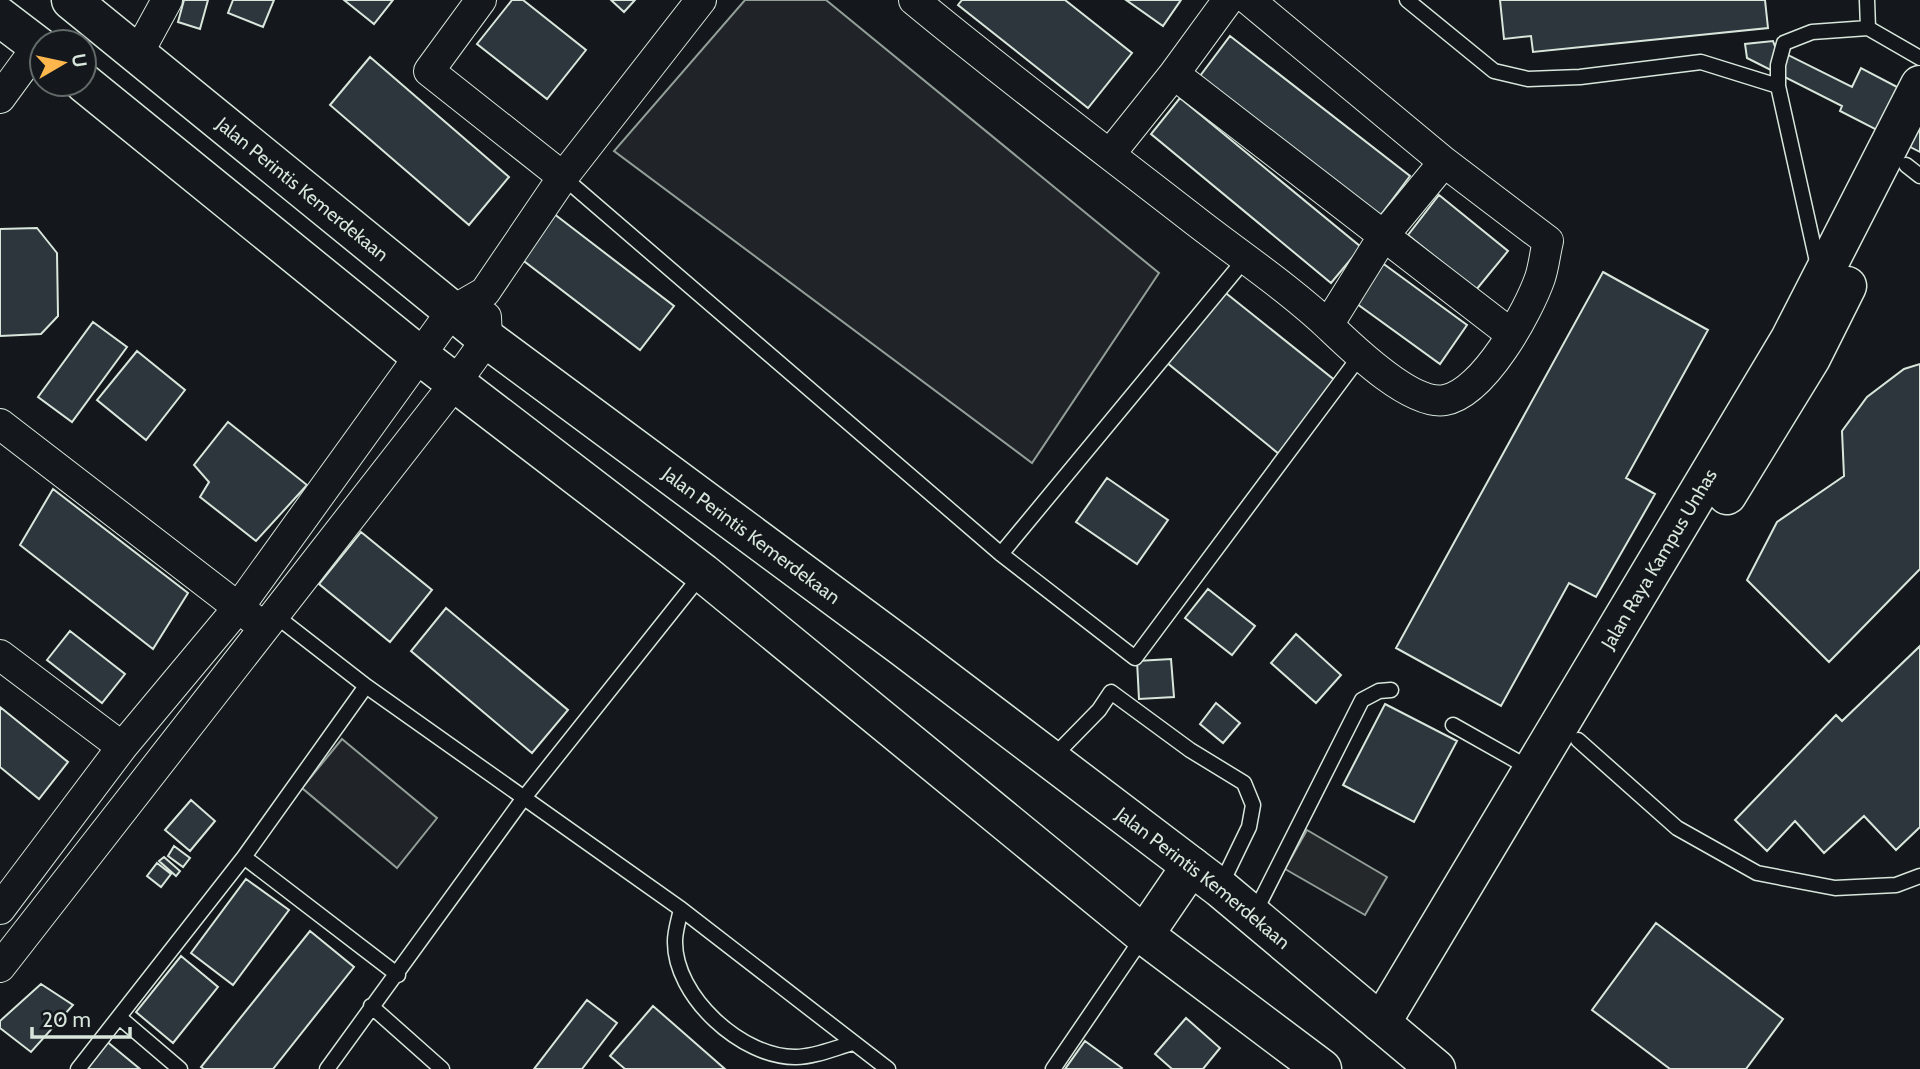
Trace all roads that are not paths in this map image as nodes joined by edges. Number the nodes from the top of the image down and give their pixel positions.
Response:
1 (167, 0) edge
2 (481, 0) edge
3 (701, 0) edge
4 (1228, 0) edge
5 (1250, 0) edge
6 (1407, 0) edge
7 (1867, 0) edge
8 (85, 5) edge
9 (932, 6) edge
10 (0, 17) edge
11 (1868, 28) junction
12 (28, 39) edge
13 (137, 55) junction
14 (1920, 58) edge
15 (28, 63) edge
16 (1174, 74) junction
17 (1920, 85) edge
18 (1778, 86) junction
19 (98, 94) edge
20 (0, 98) edge
21 (1110, 154) junction
22 (1915, 159) edge
23 (1444, 162) junction
24 (563, 177) junction
25 (1384, 235) junction
26 (1245, 259) junction
27 (1821, 281) junction
28 (485, 292) junction
29 (452, 311) junction
30 (1813, 324) junction
31 (1328, 325) junction
32 (1511, 334) junction
33 (487, 339) junction
34 (419, 355) junction
35 (1360, 356) junction
36 (456, 382) junction
37 (0, 424) edge
38 (1001, 554) junction
39 (703, 573) junction
40 (237, 608) junction
41 (271, 622) junction
42 (0, 655) edge
43 (366, 686) junction
44 (1391, 690) dead end
45 (1454, 725) dead end
46 (1578, 740) junction
47 (122, 747) junction
48 (1050, 760) junction
49 (1532, 770) junction
50 (523, 799) junction
51 (244, 857) junction
52 (1920, 876) edge
53 (1205, 877) junction
54 (4, 895) edge
55 (681, 909) junction
56 (1253, 916) junction
57 (1144, 935) junction
58 (0, 968) edge
59 (398, 975) junction
60 (371, 1006) junction
61 (119, 1017) junction
62 (1390, 1031) junction
63 (853, 1043) junction
64 (78, 1069) edge
65 (180, 1069) edge
66 (327, 1069) edge
67 (442, 1069) edge
68 (888, 1069) edge
69 (1054, 1069) edge
70 (1322, 1069) edge
71 (1436, 1069) edge

1 - 13 street
2 - 24 street
3 - 24 street
4 - 16 street
5 - 23 street
6 - 18 lane
7 - 11 lane
8 - 13 main road, Jalan Perintis Kemerdekaan
9 - 21 street
10 - 12 main road
11 - 14 lane
11 - 18 lane
13 - 29 main road, Jalan Perintis Kemerdekaan
15 - 20 street
16 - 21 street
16 - 25 street
17 - 27 main road, Jalan Raya Kampus Unhas
18 - 27 lane
19 - 34 main road
21 - 26 street
22 - 30 main road, Jalan Raya Kampus Unhas
23 - 25 street
23 - 32 street
24 - 28 street
24 - 38 lane
25 - 31 street
25 - 32 street
26 - 31 street
26 - 38 lane
27 - 30 main road, Jalan Raya Kampus Unhas
28 - 29 street
28 - 33 street
29 - 33 main road, Jalan Perintis Kemerdekaan
29 - 34 street
30 - 46 main road, Jalan Raya Kampus Unhas
30 - 49 main road, Jalan Raya Kampus Unhas
31 - 35 street
32 - 35 street
33 - 36 street
33 - 48 main road, Jalan Perintis Kemerdekaan
34 - 36 main road
34 - 40 street
35 - 38 lane
36 - 39 main road
36 - 41 street
37 - 40 street
39 - 50 lane
39 - 57 main road
40 - 41 street
40 - 47 street
41 - 43 lane
41 - 58 street
42 - 47 street
43 - 50 lane
43 - 51 lane
44 - 56 lane
45 - 49 lane
46 - 52 lane
46 - 62 main road, Jalan Raya Kampus Unhas
47 - 54 street
48 - 53 main road, Jalan Perintis Kemerdekaan
48 - 53 lane
49 - 62 main road, Jalan Raya Kampus Unhas
50 - 55 lane
50 - 59 lane
51 - 59 lane
51 - 61 lane
53 - 56 main road, Jalan Perintis Kemerdekaan
53 - 57 main road
55 - 63 lane
55 - 63 lane
56 - 62 main road, Jalan Perintis Kemerdekaan
57 - 69 lane
57 - 70 main road
59 - 60 lane
60 - 66 lane
60 - 67 lane
61 - 64 lane
61 - 65 lane
62 - 71 main road, Jalan Perintis Kemerdekaan
63 - 68 lane

